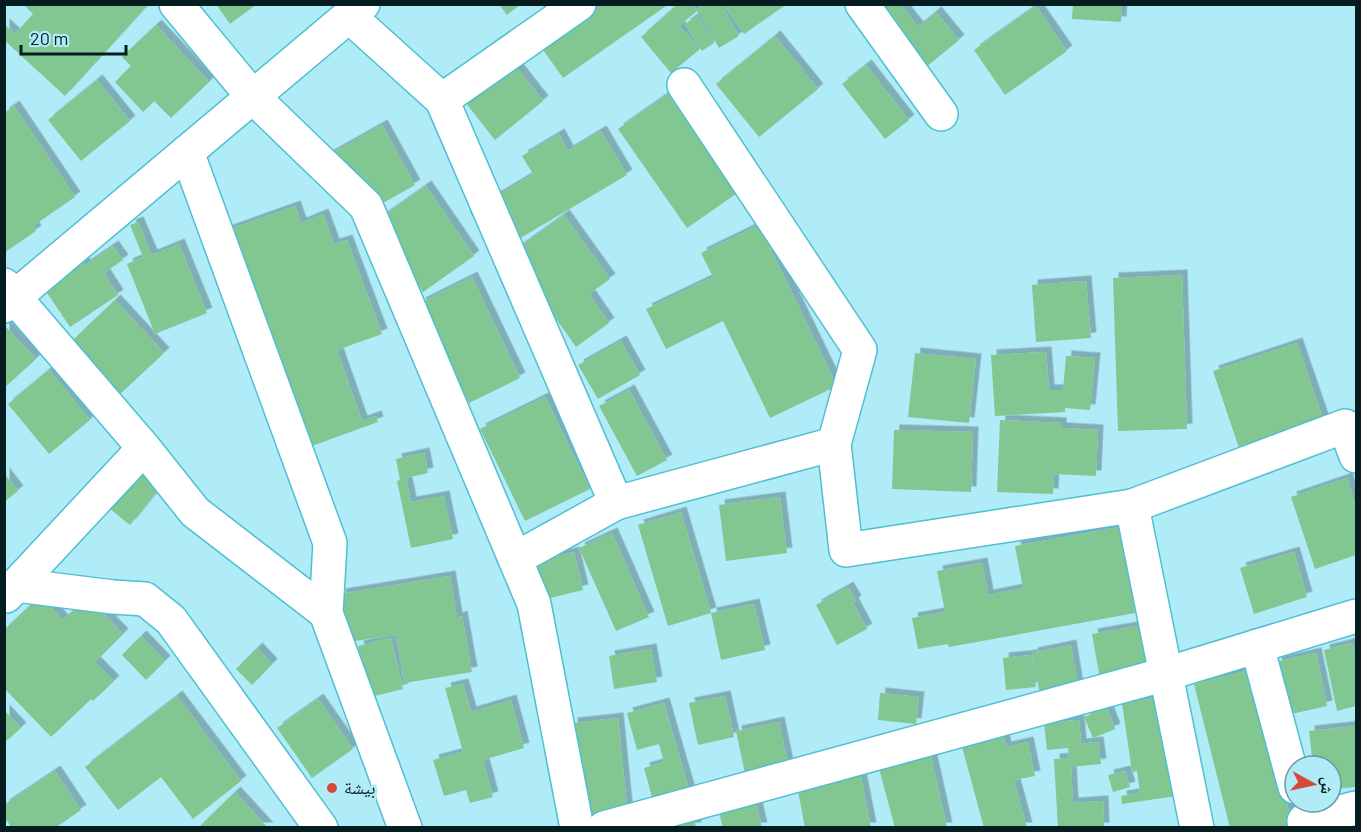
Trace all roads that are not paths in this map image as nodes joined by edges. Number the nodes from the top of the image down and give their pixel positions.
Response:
1 (176, 4) edge
2 (579, 4) edge
3 (862, 4) edge
4 (356, 10) edge
5 (684, 85) dead end
6 (253, 97) junction
7 (442, 100) junction
8 (940, 114) dead end
9 (187, 153) junction
10 (8, 296) edge
11 (834, 444) junction
12 (144, 448) junction
13 (1356, 456) edge
14 (616, 503) junction
15 (1131, 506) junction
16 (515, 559) junction
17 (10, 591) edge
18 (326, 613) junction
19 (1356, 616) edge
20 (1257, 646) junction
21 (1166, 674) junction
22 (1286, 754) edge
23 (1356, 808) edge
24 (1303, 817) edge
25 (321, 828) edge
26 (405, 828) edge
27 (577, 828) edge
28 (604, 828) edge
29 (1197, 828) edge

1 - 6 street
2 - 7 street
3 - 8 street
4 - 6 street
4 - 7 street
5 - 11 street
6 - 9 street
6 - 16 street
7 - 14 street
9 - 10 street
9 - 18 street
10 - 12 street
11 - 14 street
11 - 15 street
12 - 17 street
12 - 18 street
13 - 15 street
14 - 16 street
15 - 21 street
16 - 27 street
17 - 25 street
18 - 26 street
19 - 20 street
20 - 21 street
20 - 22 street
21 - 28 street
21 - 29 street
23 - 24 street

